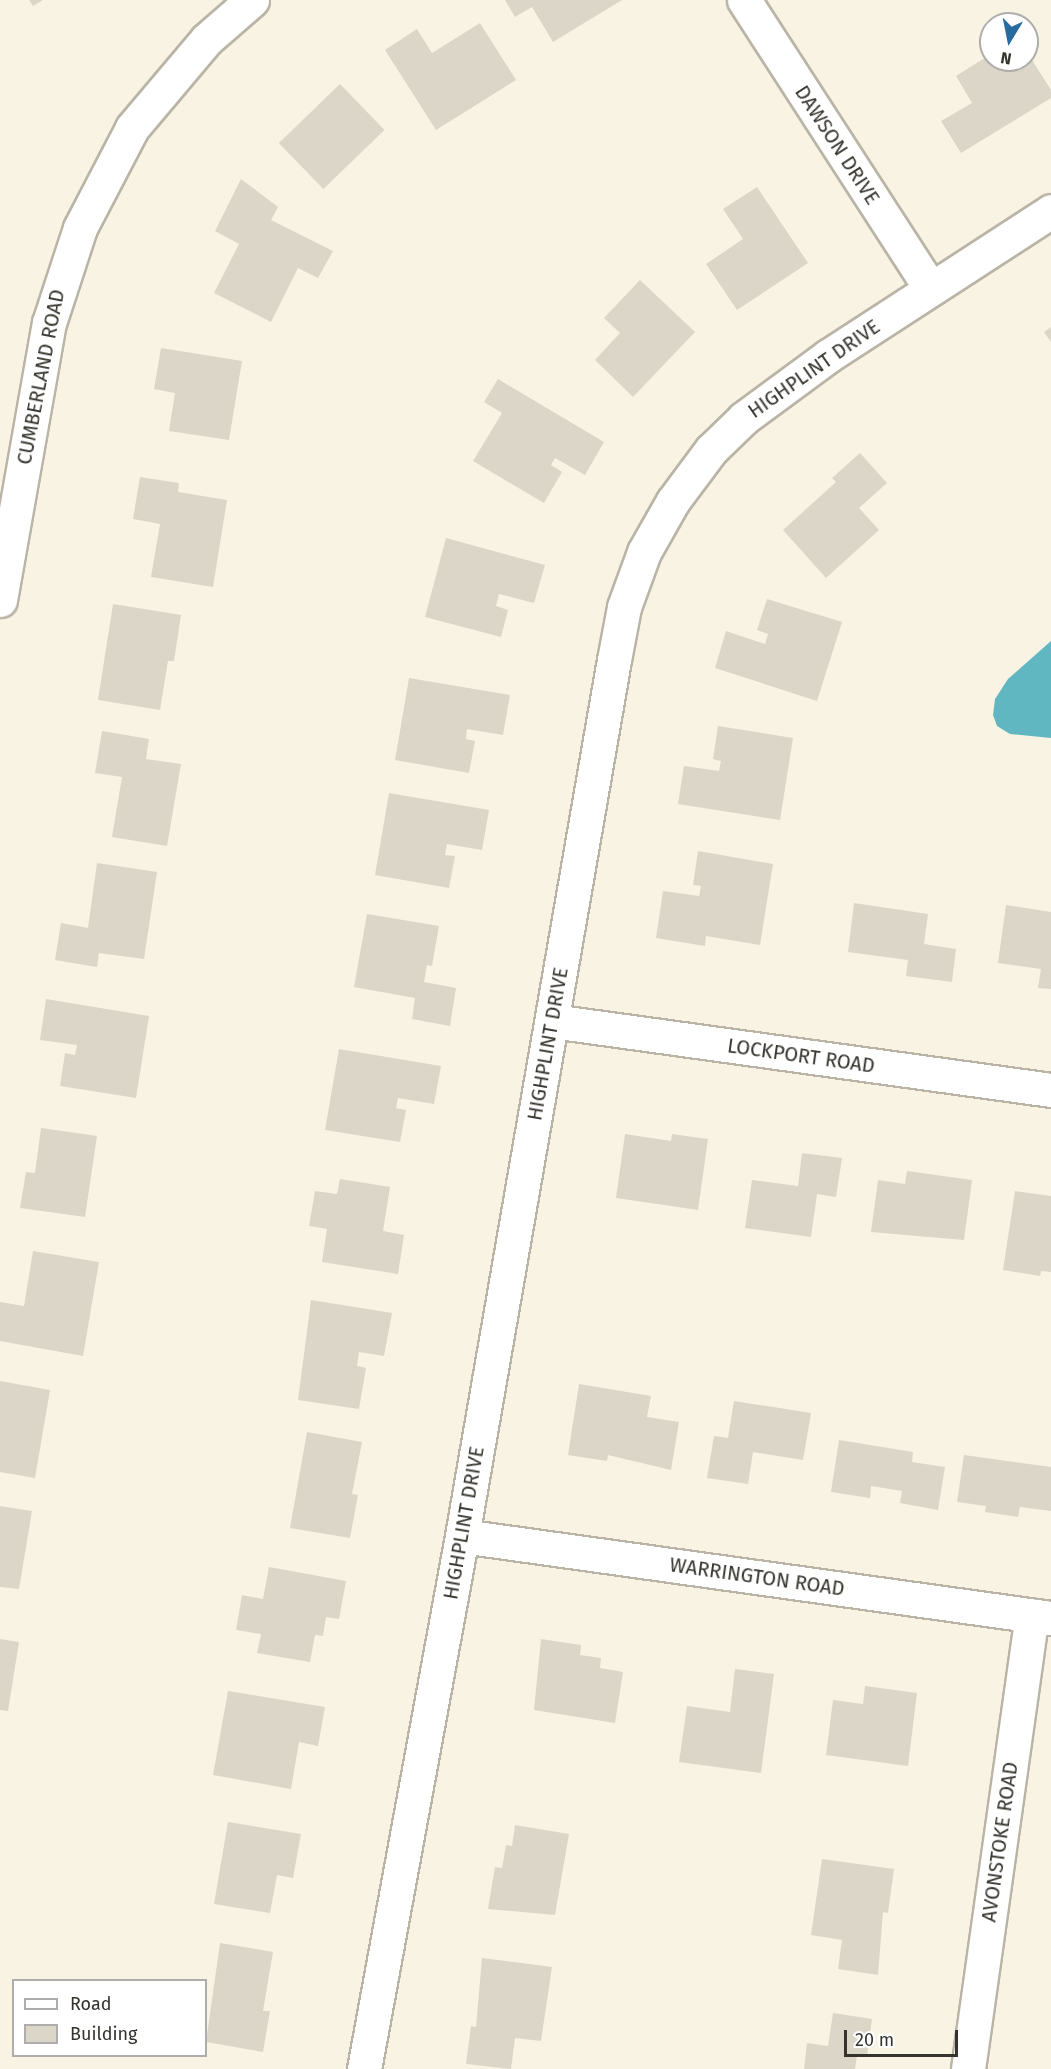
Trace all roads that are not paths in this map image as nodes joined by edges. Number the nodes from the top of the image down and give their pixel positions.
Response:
1 (252, 0) edge
2 (744, 0) edge
3 (1051, 211) edge
4 (931, 289) junction
5 (0, 600) edge
6 (552, 1021) junction
7 (1051, 1090) edge
8 (462, 1536) junction
9 (1041, 1617) edge
10 (364, 2069) edge
11 (968, 2069) edge

1 - 5 street, CUMBERLAND ROAD
2 - 4 street, DAWSON DRIVE
3 - 4 street, HIGHPLINT DRIVE
4 - 6 street, HIGHPLINT DRIVE
6 - 7 street, LOCKPORT ROAD
6 - 8 street, HIGHPLINT DRIVE
8 - 9 street, WARRINGTON ROAD
8 - 10 street, HIGHPLINT DRIVE
9 - 11 street, AVONSTOKE ROAD

